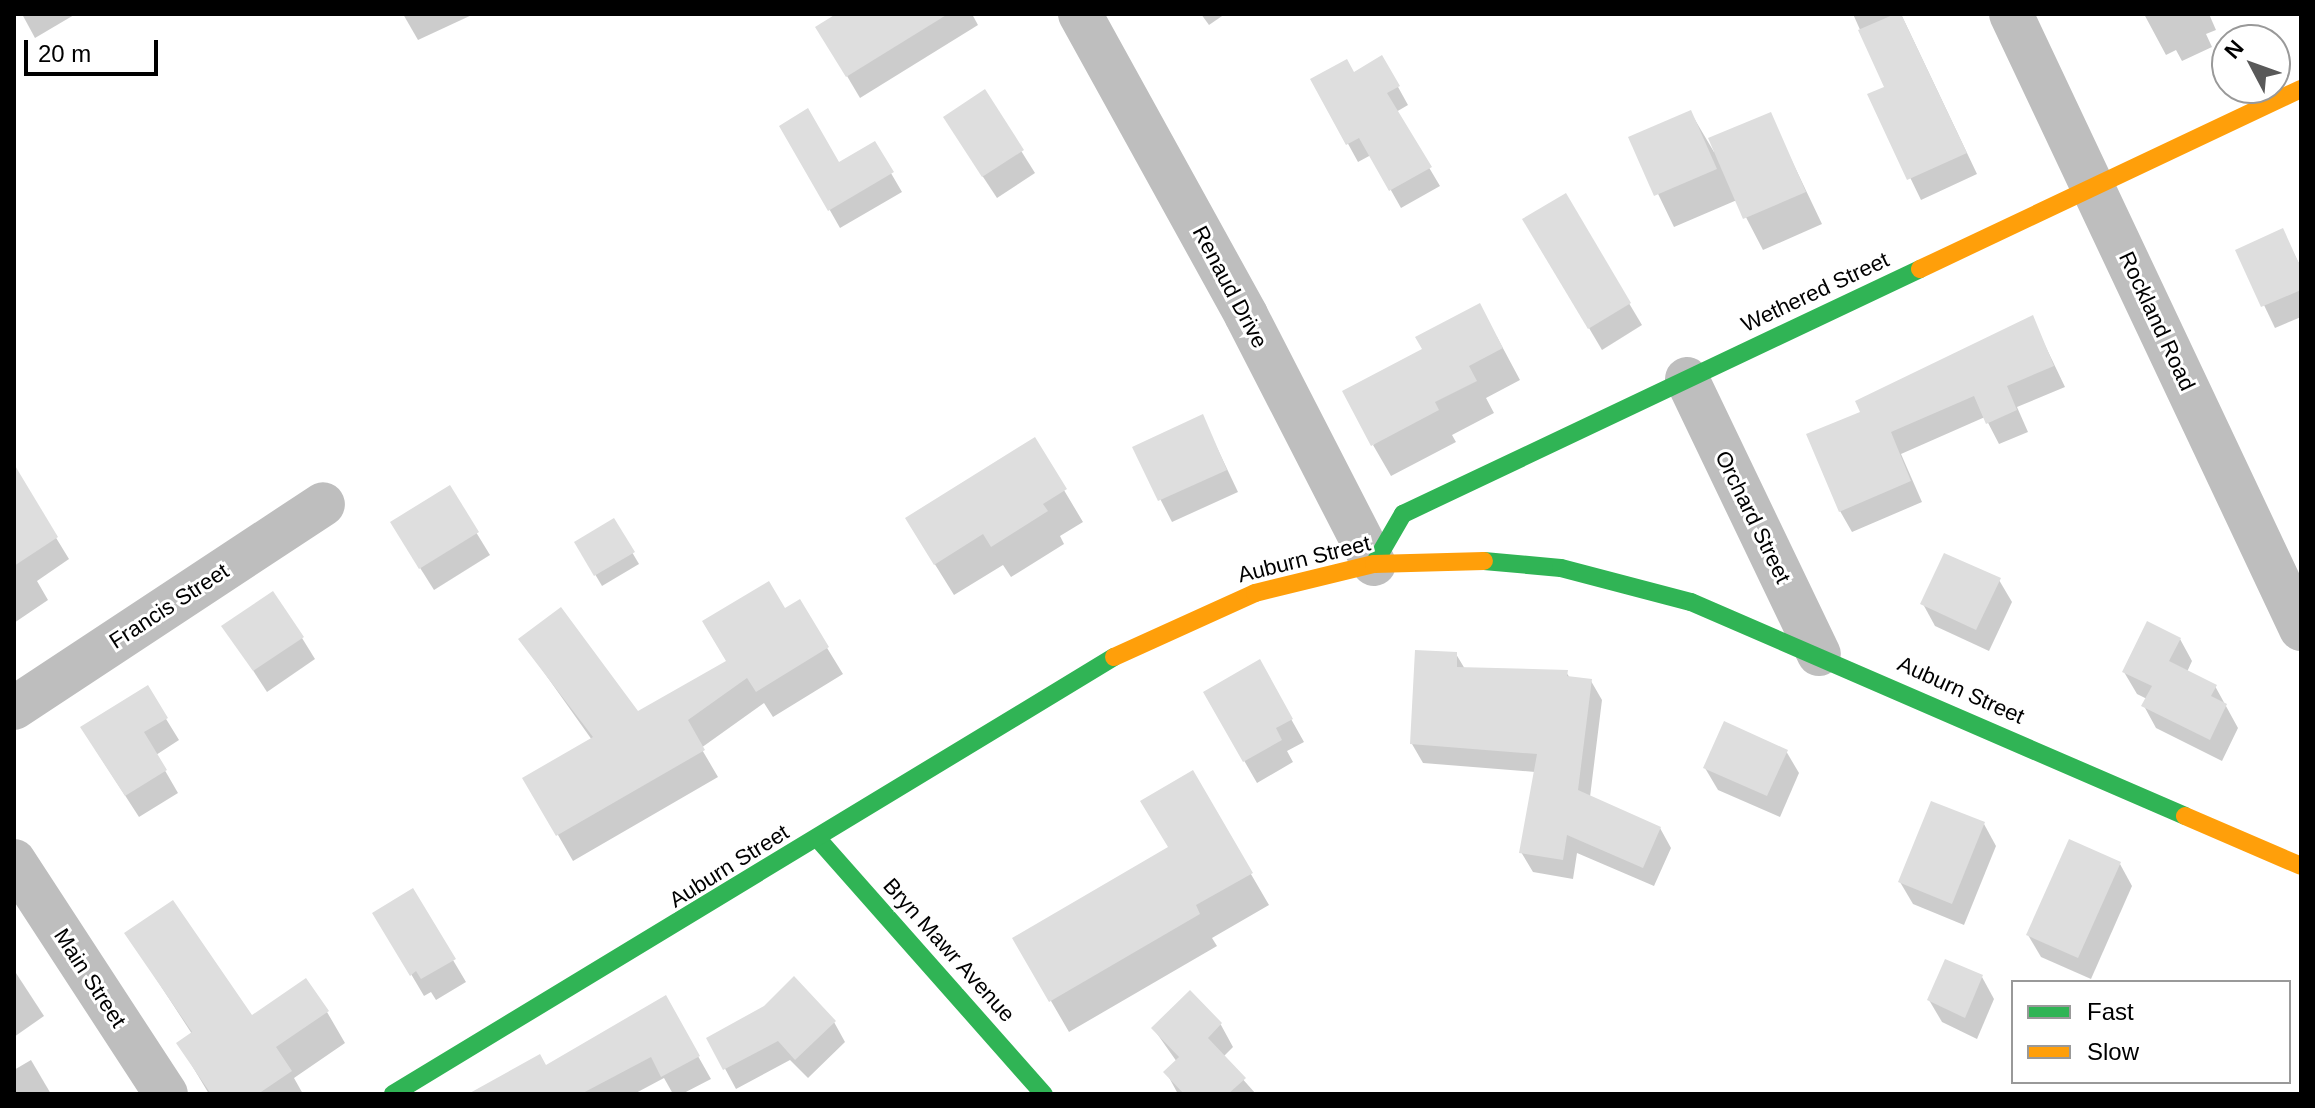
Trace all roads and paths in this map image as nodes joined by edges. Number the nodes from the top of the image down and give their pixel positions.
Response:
1 (1080, 14) edge
2 (2011, 14) edge
3 (2301, 89) edge
4 (2093, 187) junction
5 (1687, 379) junction
6 (323, 504) dead end
7 (1374, 564) junction
8 (2301, 629) edge
9 (1819, 654) junction
10 (14, 708) edge
11 (818, 839) junction
12 (14, 861) edge
13 (2301, 866) edge
14 (166, 1094) edge
15 (393, 1094) edge
16 (1044, 1094) edge

1 - 7 street, Renaud Drive
2 - 4 street, Rockland Road
3 - 4 main road, Wethered Street
4 - 5 main road, Wethered Street
4 - 8 street, Rockland Road
5 - 7 main road, Wethered Street
5 - 9 street, Orchard Street
6 - 10 street, Francis Street
7 - 9 main road, Auburn Street
7 - 11 main road, Auburn Street
9 - 13 main road, Auburn Street
11 - 15 main road, Auburn Street
11 - 16 main road, Bryn Mawr Avenue
12 - 14 street, Main Street

